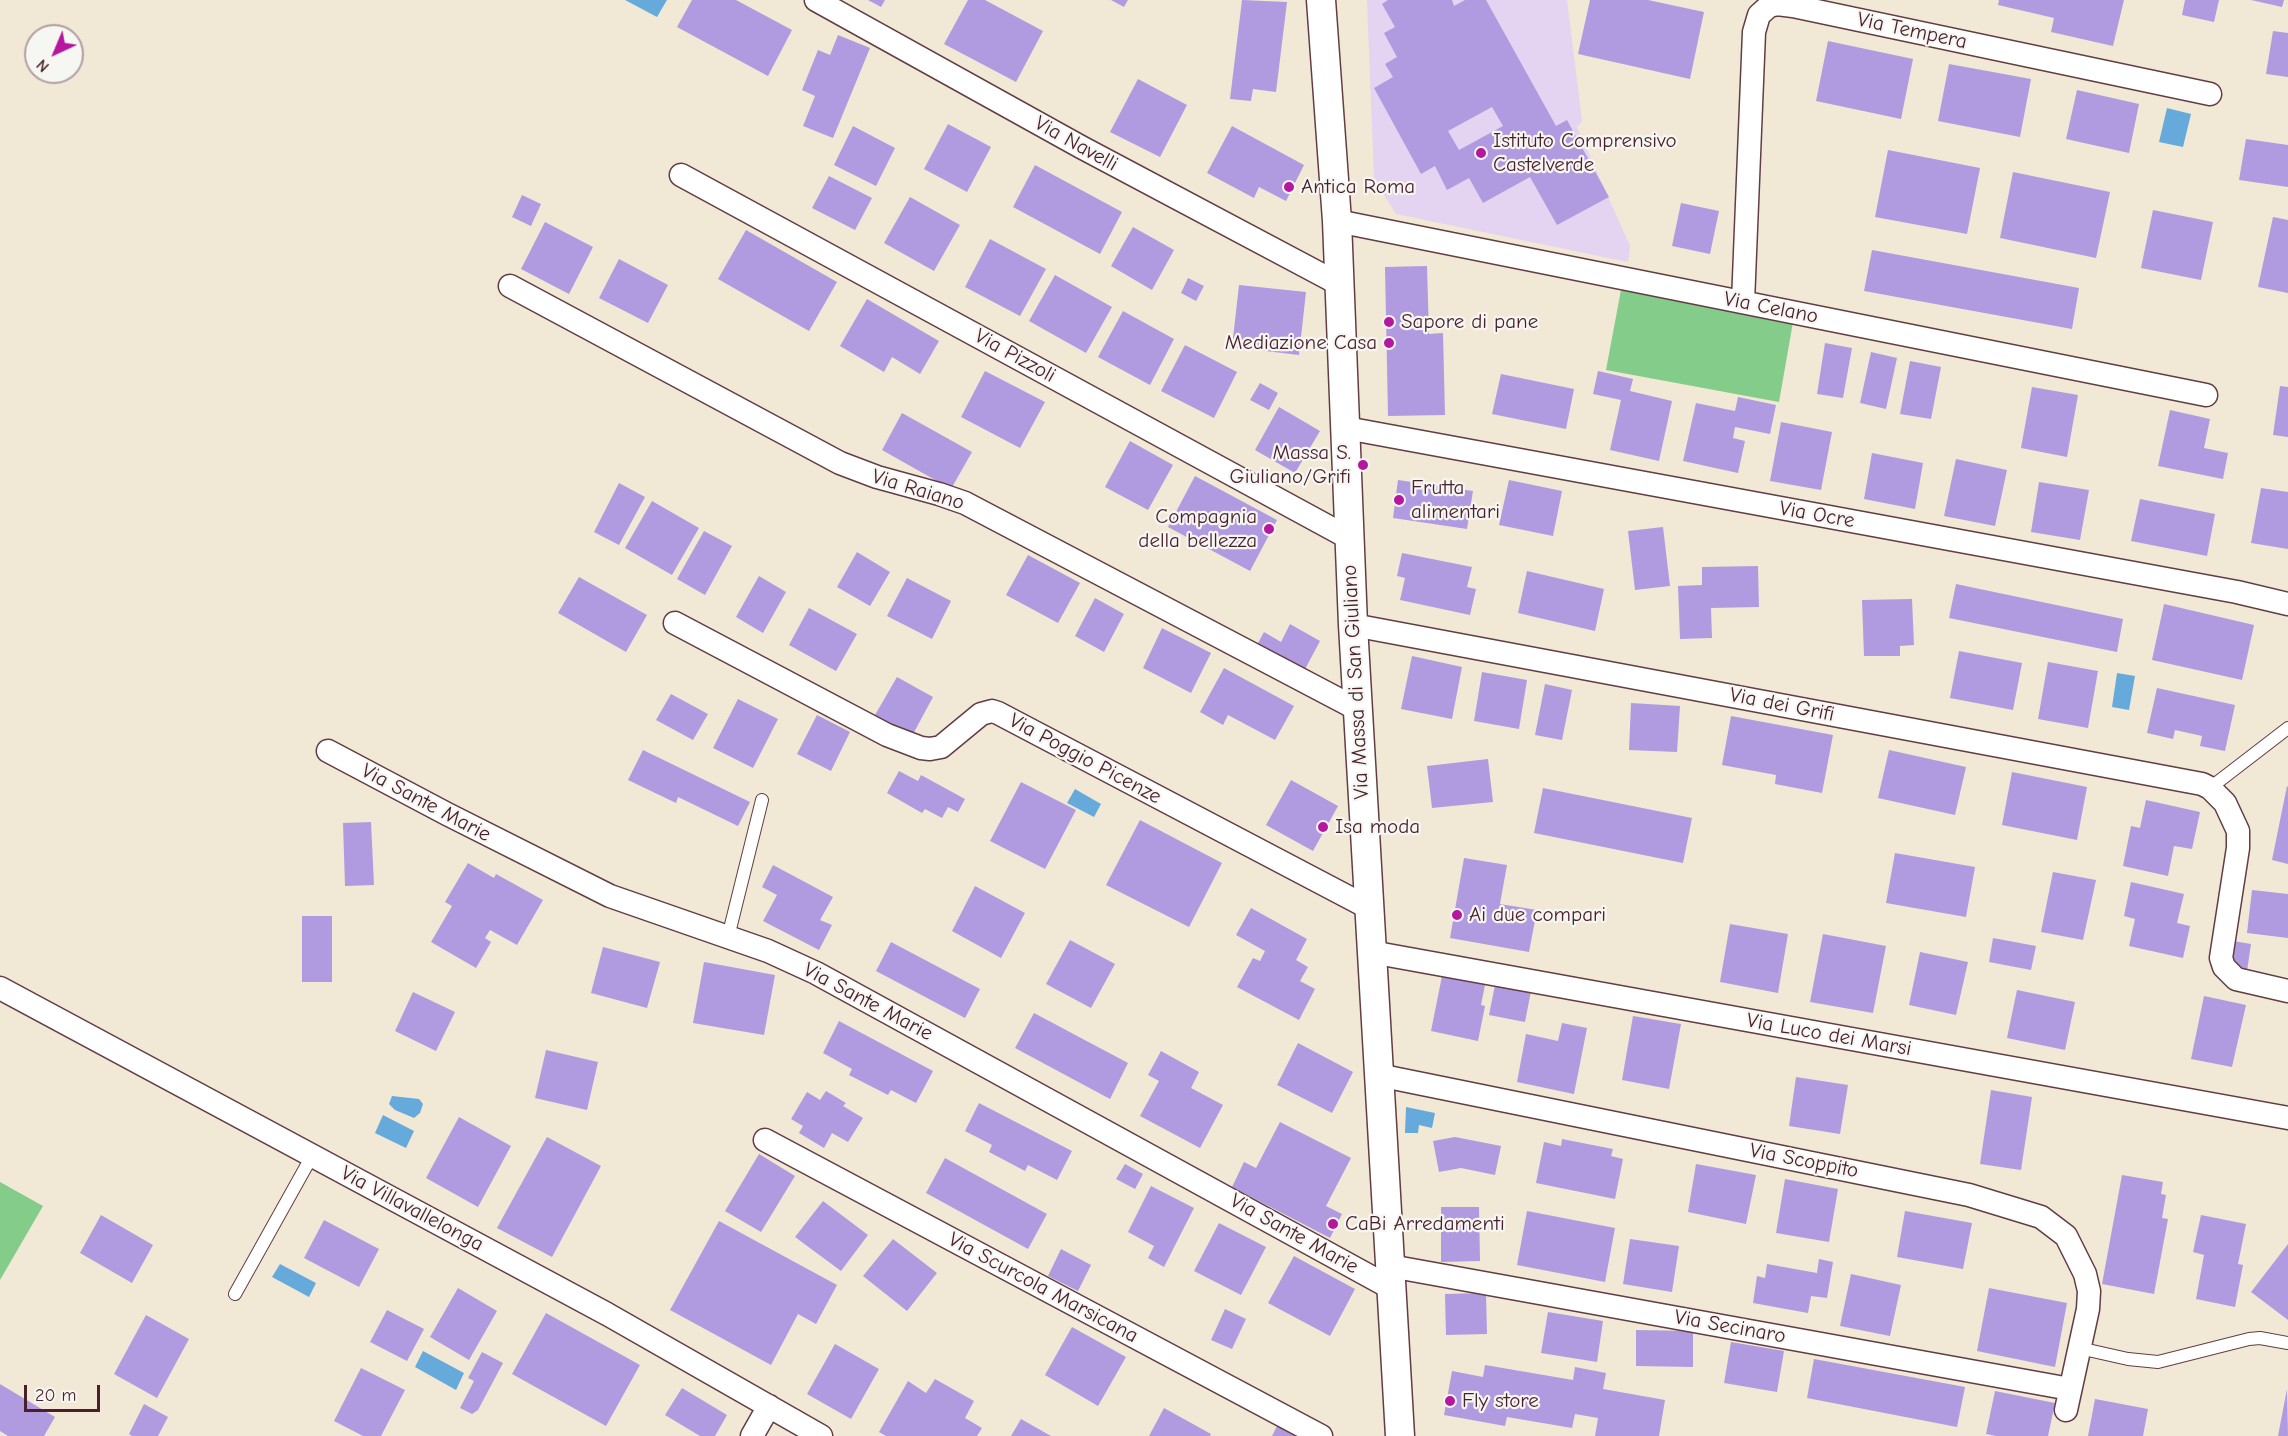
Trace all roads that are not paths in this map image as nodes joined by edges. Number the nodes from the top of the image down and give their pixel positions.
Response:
1 (816, 0) edge
2 (1321, 0) edge
3 (2210, 94) dead end
4 (681, 175) dead end
5 (1337, 221) junction
6 (1339, 284) junction
7 (510, 286) dead end
8 (1743, 302) junction
9 (2206, 395) dead end
10 (1346, 428) junction
11 (1349, 538) junction
12 (2288, 604) edge
13 (675, 623) dead end
14 (1353, 625) junction
15 (1357, 709) junction
16 (2288, 728) edge
17 (328, 751) dead end
18 (2210, 788) junction
19 (762, 800) dead end
20 (1369, 908) junction
21 (728, 938) junction
22 (1371, 952) junction
23 (0, 988) edge
24 (2288, 991) edge
25 (1378, 1076) junction
26 (2288, 1118) edge
27 (765, 1140) dead end
28 (312, 1156) junction
29 (1390, 1277) junction
30 (235, 1294) dead end
31 (2288, 1343) edge
32 (2079, 1348) junction
33 (2068, 1399) joint
34 (769, 1406) junction
35 (1403, 1435) edge
36 (752, 1436) edge
37 (821, 1436) edge
38 (1322, 1436) edge

1 - 6 street, Via Navelli
2 - 5 street, Via Massa di San Giuliano
3 - 8 street, Via Tempera
4 - 11 street, Via Pizzoli
5 - 6 street, Via Massa di San Giuliano
5 - 8 street, Via Celano
6 - 10 street, Via Massa di San Giuliano
7 - 15 street, Via Raiano
8 - 9 street, Via Celano
10 - 11 street, Via Massa di San Giuliano
10 - 12 street, Via Ocre
11 - 14 street, Via Massa di San Giuliano
13 - 20 street, Via Poggio Picenze
14 - 15 street, Via Massa di San Giuliano
14 - 18 street, Via dei Grifi
15 - 20 street, Via Massa di San Giuliano
16 - 18 lane
17 - 21 street, Via Sante Marie
18 - 24 street
19 - 21 lane
20 - 22 street, Via Massa di San Giuliano
21 - 29 street, Via Sante Marie
22 - 25 street, Via Massa di San Giuliano
22 - 26 street, Via Luco dei Marsi
23 - 28 street, Via Villavallelonga
25 - 29 street, Via Massa di San Giuliano
25 - 32 street, Via Scoppito
27 - 38 street, Via Scurcola Marsicana
28 - 30 lane
28 - 34 street, Via Villavallelonga
29 - 33 street, Via Secinaro
29 - 35 street, Via Massa di San Giuliano
31 - 32 lane
32 - 33 street, Via Scoppito
34 - 36 street
34 - 37 street, Via Villavallelonga

